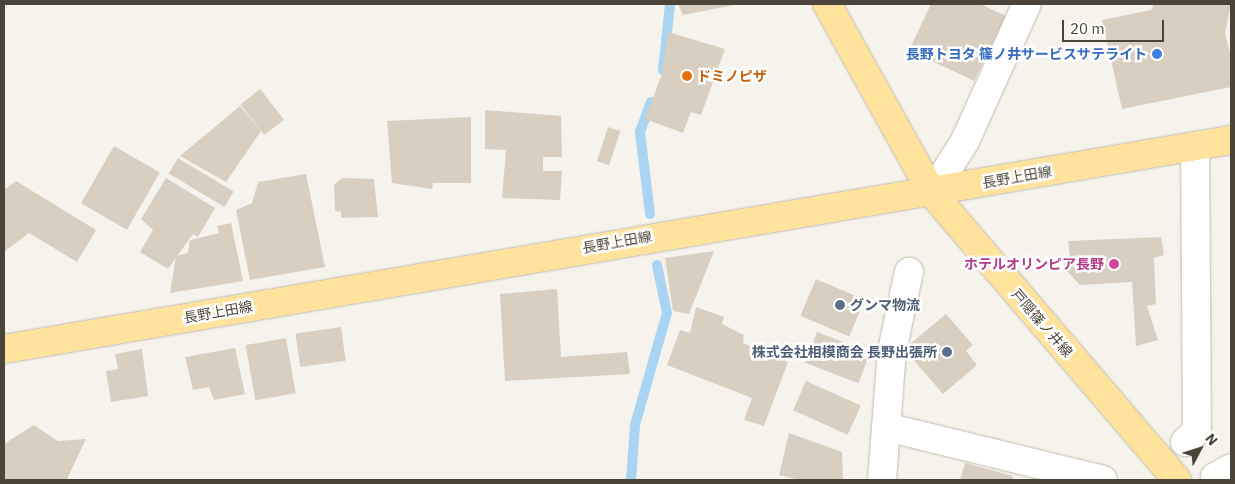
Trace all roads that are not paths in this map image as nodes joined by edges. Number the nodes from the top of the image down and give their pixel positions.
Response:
1 (827, 4) edge
2 (1027, 4) edge
3 (1231, 140) edge
4 (1196, 146) junction
5 (932, 193) junction
6 (909, 272) dead end
7 (4, 349) edge
8 (886, 427) junction
9 (1185, 442) dead end
10 (882, 480) edge
11 (1103, 480) edge
12 (1177, 480) edge

1 - 5 main road, 戸隠篠ノ井線
2 - 5 street
3 - 4 main road, 長野上田線
4 - 5 main road, 長野上田線
4 - 9 street
5 - 7 main road, 長野上田線
5 - 12 main road, 戸隠篠ノ井線
6 - 8 street
8 - 10 street
8 - 11 street

